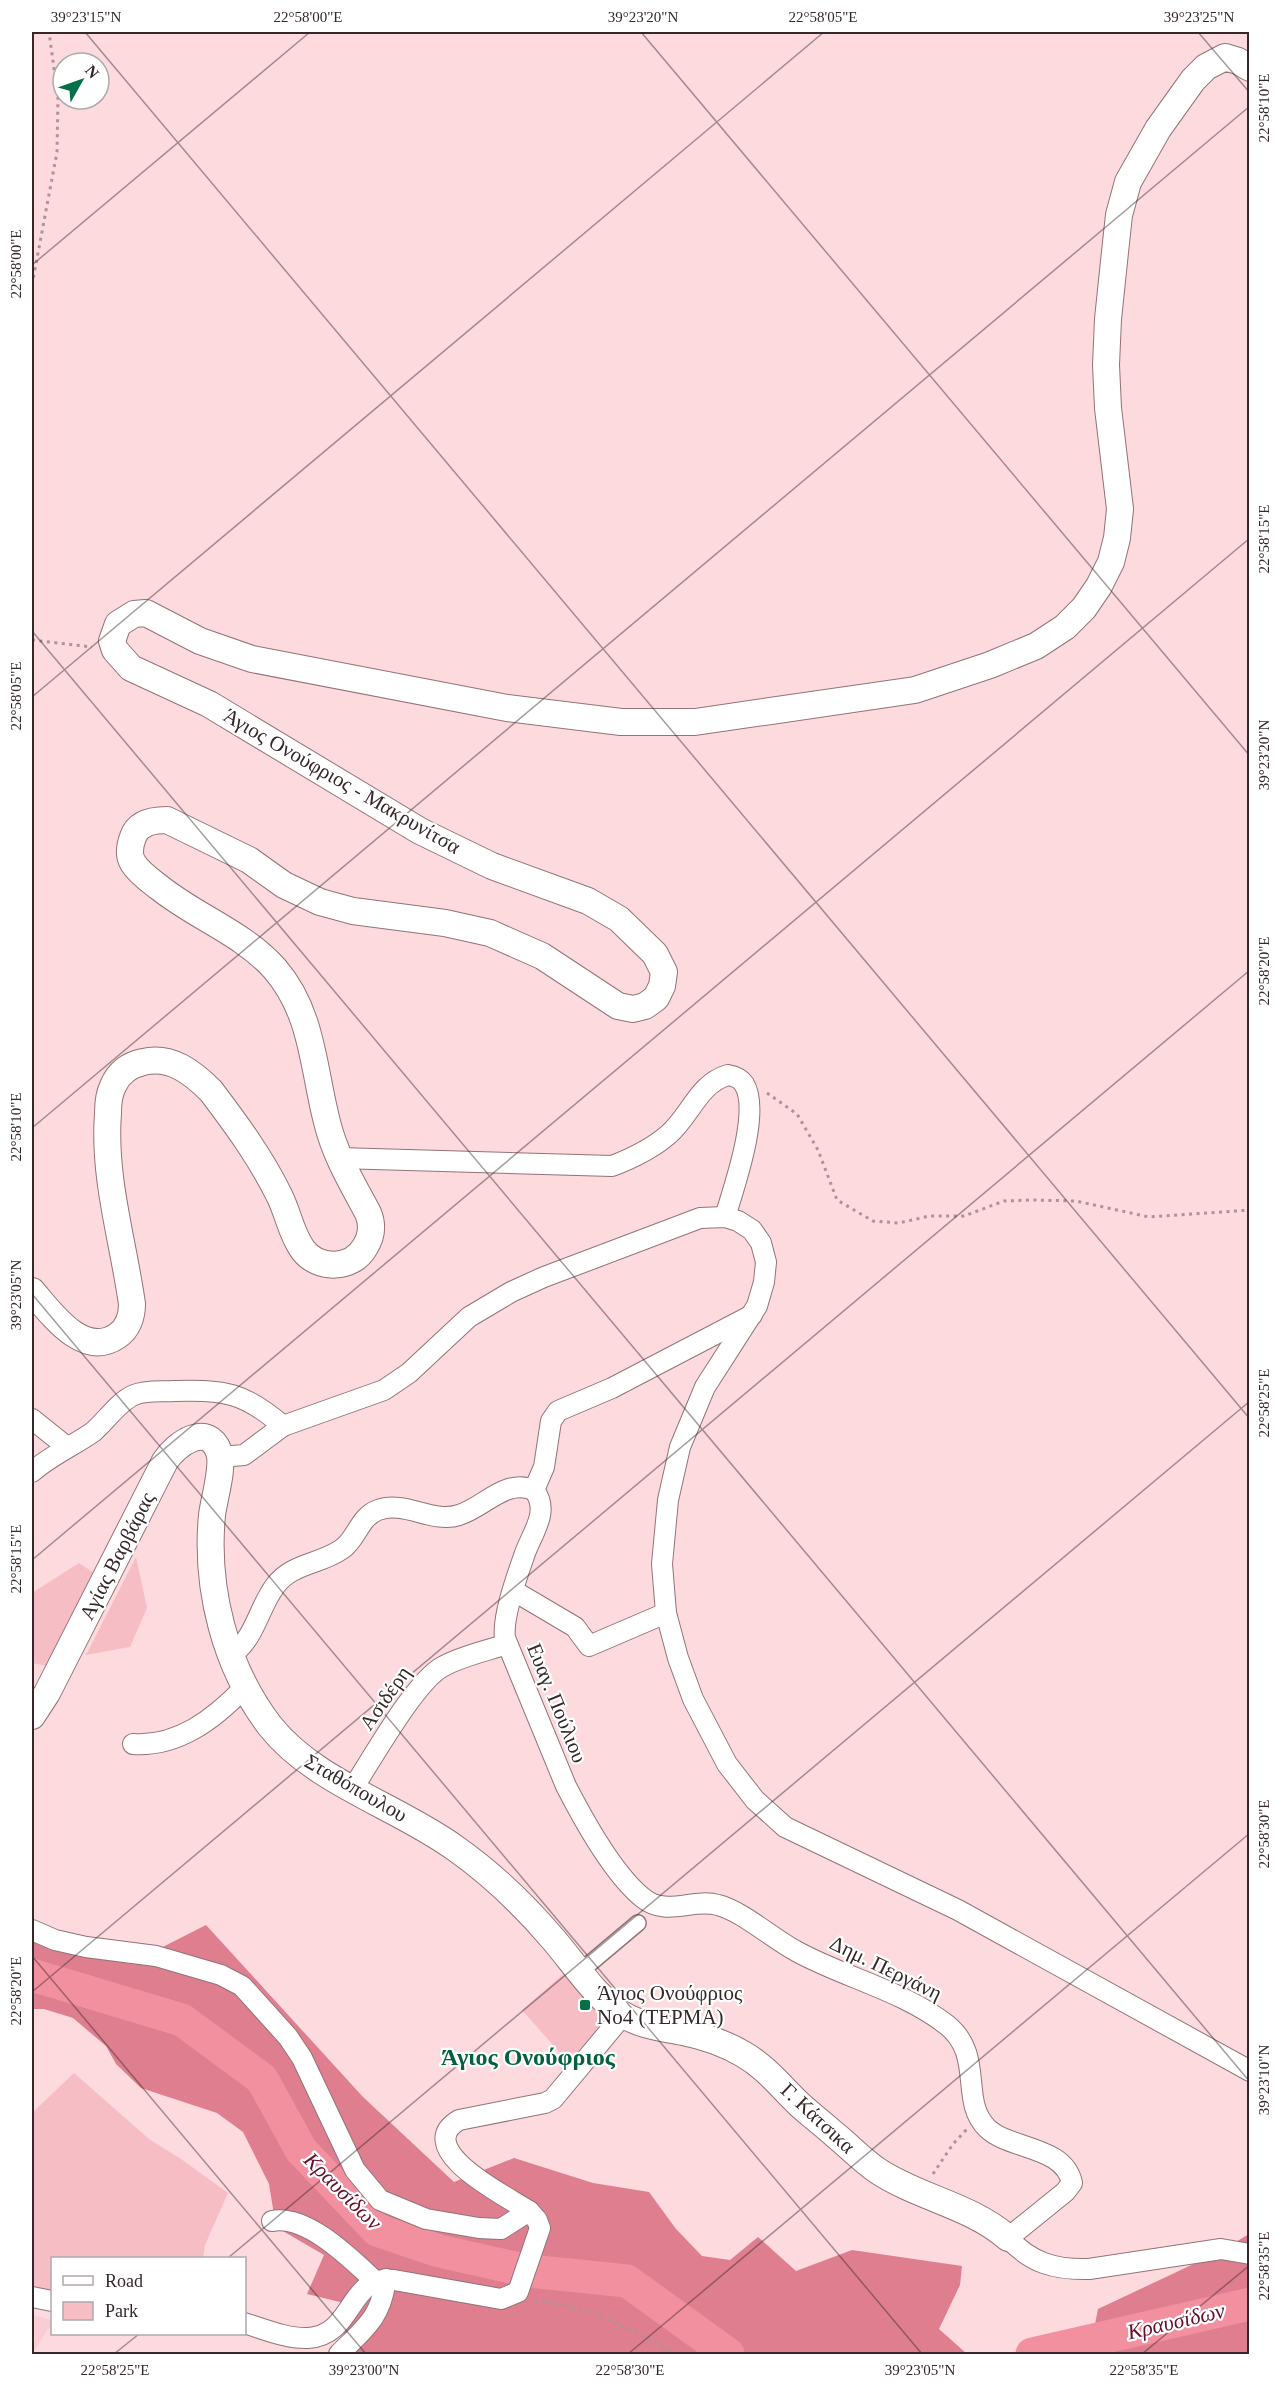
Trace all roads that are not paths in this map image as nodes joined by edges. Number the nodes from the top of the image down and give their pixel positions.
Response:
1 (1250, 68) edge
2 (339, 1158) junction
3 (725, 1217) junction
4 (32, 1291) edge
5 (752, 1314) junction
6 (32, 1419) edge
7 (283, 1426) junction
8 (68, 1447) junction
9 (220, 1457) junction
10 (32, 1472) edge
11 (534, 1490) junction
12 (514, 1591) junction
13 (666, 1612) junction
14 (507, 1644) junction
15 (231, 1655) junction
16 (244, 1688) junction
17 (39, 1690) edge
18 (32, 1716) edge
19 (133, 1744) dead end
20 (353, 1788) junction
21 (660, 1906) joint
22 (638, 1923) dead end
23 (32, 1930) edge
24 (581, 1971) junction
25 (623, 2014) junction
26 (1250, 2071) edge
27 (529, 2211) junction
28 (272, 2221) dead end
29 (1008, 2238) junction
30 (1250, 2254) edge
31 (381, 2280) junction
32 (32, 2297) edge
33 (51, 2301) edge
34 (246, 2323) edge
35 (339, 2355) edge

1 - 2 street, Άγιος Ονούφριος - Μακρυνίτσα
2 - 3 street
2 - 4 street, Άγιος Ονούφριος - Μακρυνίτσα
3 - 5 street
3 - 7 street
5 - 11 street
5 - 13 street
6 - 8 street
7 - 8 street
7 - 9 street
8 - 10 street
9 - 15 street, Σταθόπουλου
9 - 17 street, Αγίας Βαρβάρας
11 - 12 street, Ευαγ. Πούλιου
11 - 15 street
12 - 13 street
12 - 14 street, Ευαγ. Πούλιου
13 - 26 street
14 - 20 street, Ασιδέρη
14 - 21 street, Ευαγ. Πούλιου
15 - 16 street, Σταθόπουλου
16 - 19 street
16 - 20 street, Σταθόπουλου
17 - 18 street, Αγίας Βαρβάρας
20 - 24 street, Σταθόπουλου
21 - 29 street, Δημ. Περγάνη
22 - 24 street
23 - 27 street
24 - 25 street, Σταθόπουλου
25 - 27 street
25 - 29 street, Γ. Κάτσικα
27 - 31 street
28 - 31 street
29 - 30 street
31 - 34 street
31 - 35 street
32 - 33 street

